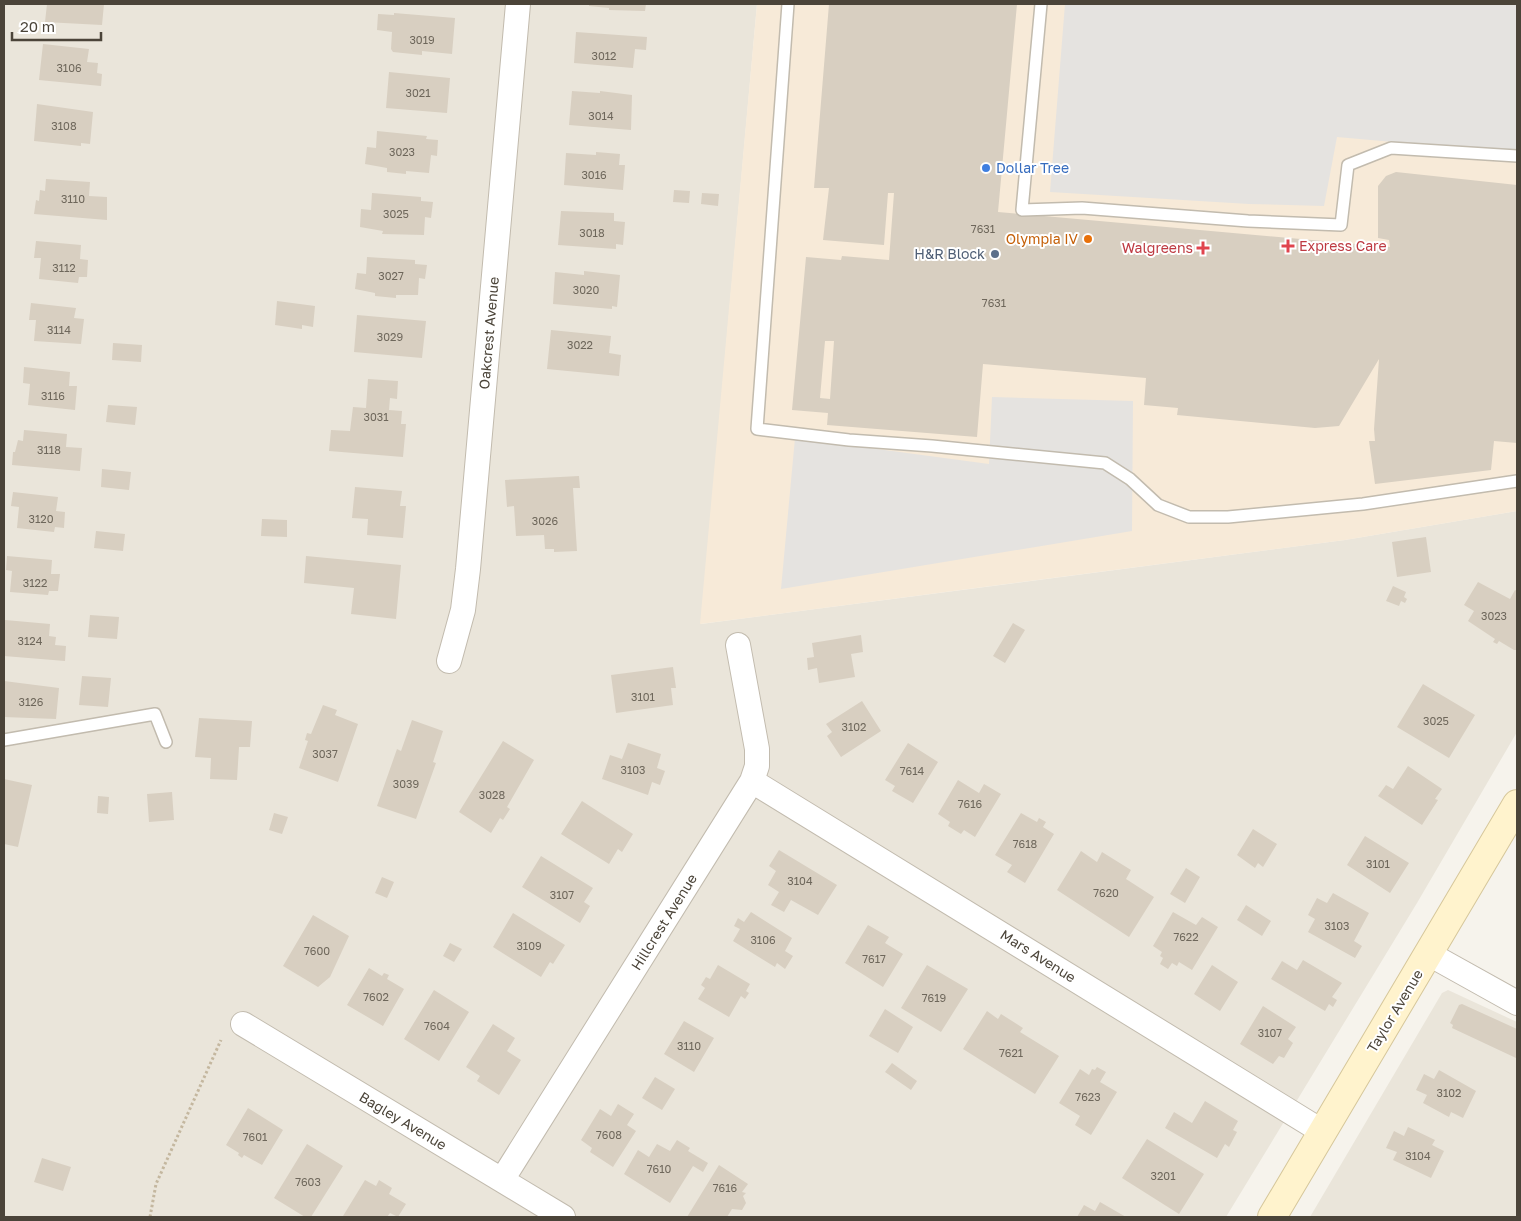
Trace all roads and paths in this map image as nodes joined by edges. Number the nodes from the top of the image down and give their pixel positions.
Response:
1 (518, 4) edge
2 (788, 4) edge
3 (1041, 4) edge
4 (1517, 156) edge
5 (1517, 481) edge
6 (738, 645) dead end
7 (449, 661) dead end
8 (4, 740) edge
9 (166, 742) dead end
10 (752, 781) junction
11 (1517, 804) edge
12 (1429, 954) junction
13 (1517, 1003) edge
14 (243, 1024) joint
15 (1323, 1132) junction
16 (502, 1180) junction
17 (150, 1217) edge
18 (563, 1217) edge
19 (1272, 1217) edge

1 - 7 street, Oakcrest Avenue
2 - 5 lane
3 - 4 lane
6 - 10 street, Hillcrest Avenue
8 - 9 lane
10 - 15 street, Mars Avenue
10 - 16 street, Hillcrest Avenue
11 - 12 main road, Taylor Avenue
12 - 13 street
12 - 15 main road, Taylor Avenue
14 - 16 street, Bagley Avenue
14 - 17 path
15 - 19 main road, Taylor Avenue
16 - 18 street, Bagley Avenue

